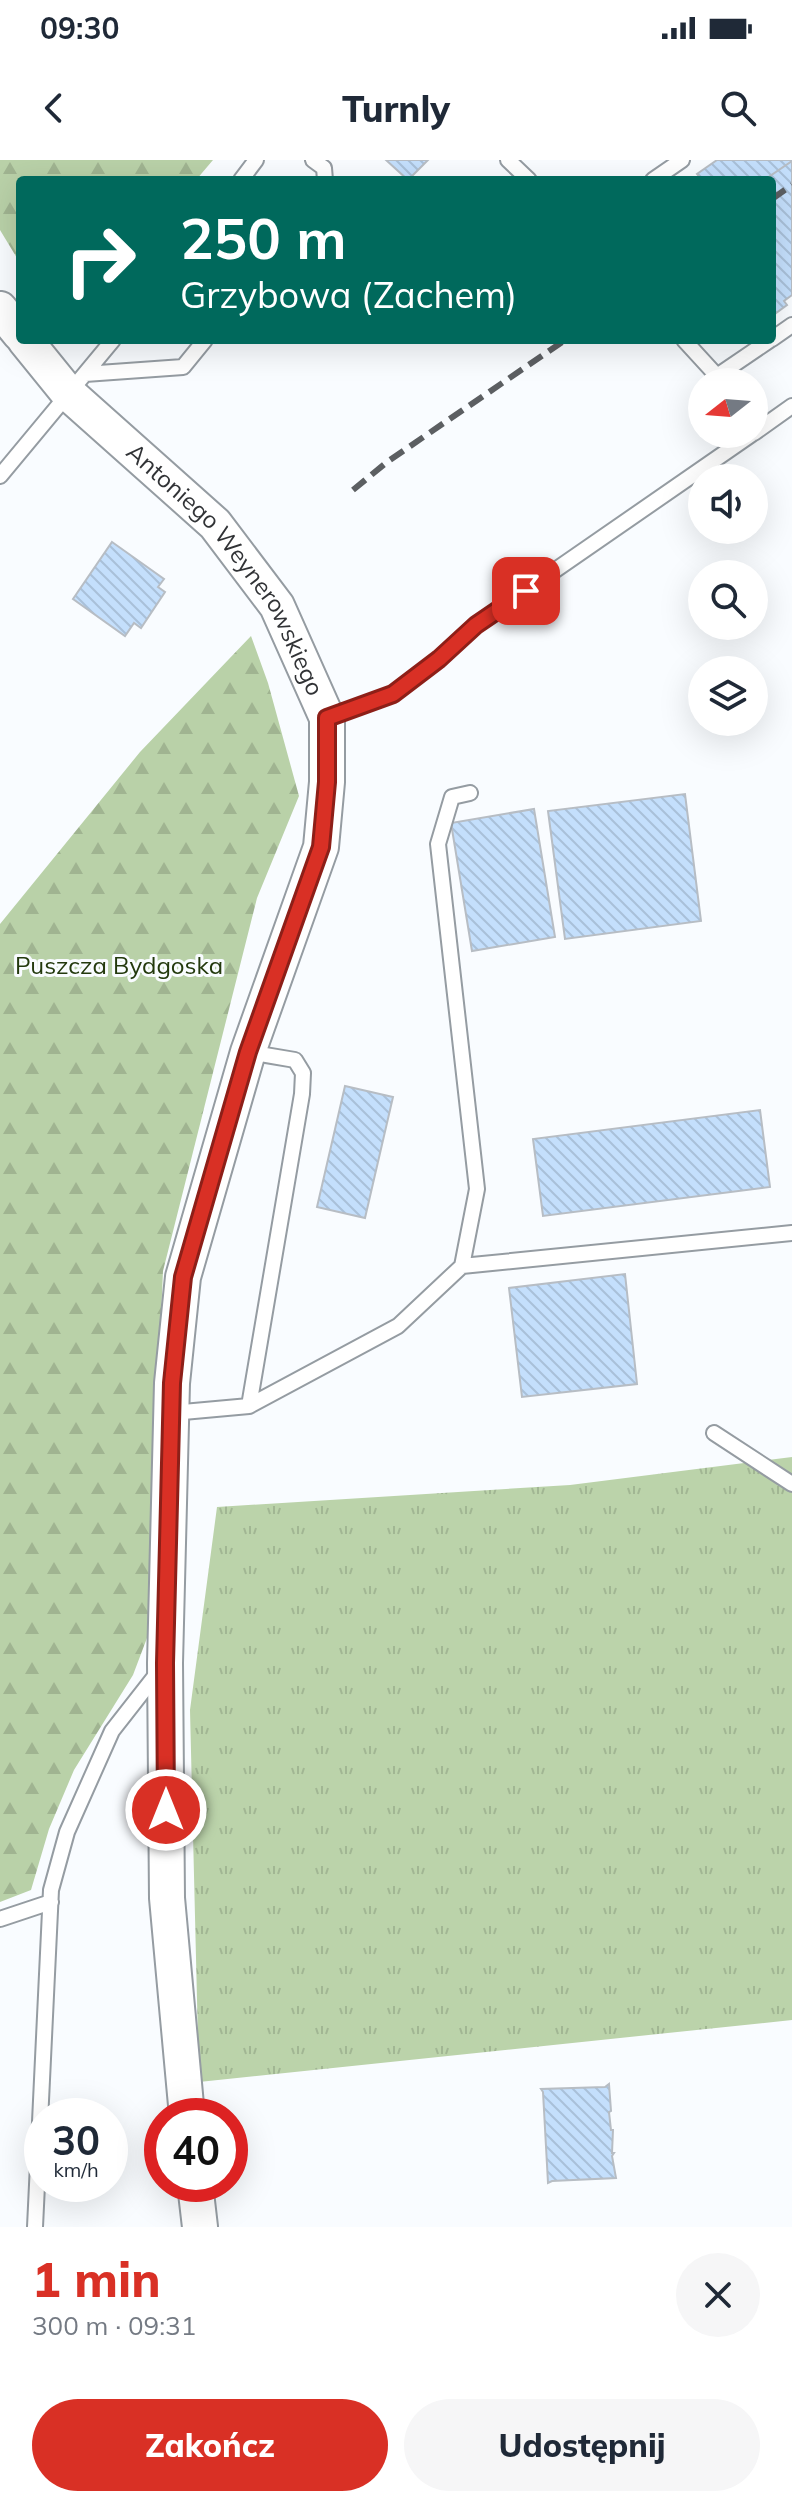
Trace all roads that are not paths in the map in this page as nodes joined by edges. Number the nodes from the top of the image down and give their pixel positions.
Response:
1 (313, 160) edge
2 (508, 160) edge
3 (682, 160) edge
4 (325, 176) edge
5 (525, 176) edge
6 (659, 176) edge
7 (0, 309) edge
8 (16, 329) edge
9 (30, 344) edge
10 (110, 344) edge
11 (202, 344) edge
12 (687, 344) edge
13 (764, 344) edge
14 (708, 368) edge
15 (733, 368) edge
16 (76, 384) junction
17 (792, 406) edge
18 (768, 422) edge
19 (730, 448) edge
20 (0, 476) edge
21 (327, 718) junction
22 (470, 793) dead end
23 (248, 1052) junction
24 (792, 1233) edge
25 (462, 1266) junction
26 (249, 1406) junction
27 (171, 1413) junction
28 (714, 1433) dead end
29 (792, 1484) edge
30 (165, 1663) junction
31 (51, 1902) junction
32 (0, 1919) edge
33 (185, 2098) edge
34 (197, 2202) edge
35 (35, 2227) edge
36 (200, 2227) edge

1 - 4 lane
2 - 5 lane
3 - 6 lane
7 - 8 street
9 - 16 street, Antoniego Weynerowskiego
10 - 16 lane
11 - 16 lane
12 - 14 lane
13 - 15 lane
16 - 20 lane
16 - 21 street, Antoniego Weynerowskiego
17 - 18 lane
19 - 21 lane
21 - 23 street, Antoniego Weynerowskiego
22 - 25 lane
23 - 26 lane
23 - 27 street, Antoniego Weynerowskiego
24 - 25 lane
25 - 26 lane
26 - 27 lane
27 - 30 street, Antoniego Weynerowskiego
28 - 29 lane
30 - 31 lane
30 - 33 street, Antoniego Weynerowskiego
31 - 32 lane
31 - 35 lane
34 - 36 street

